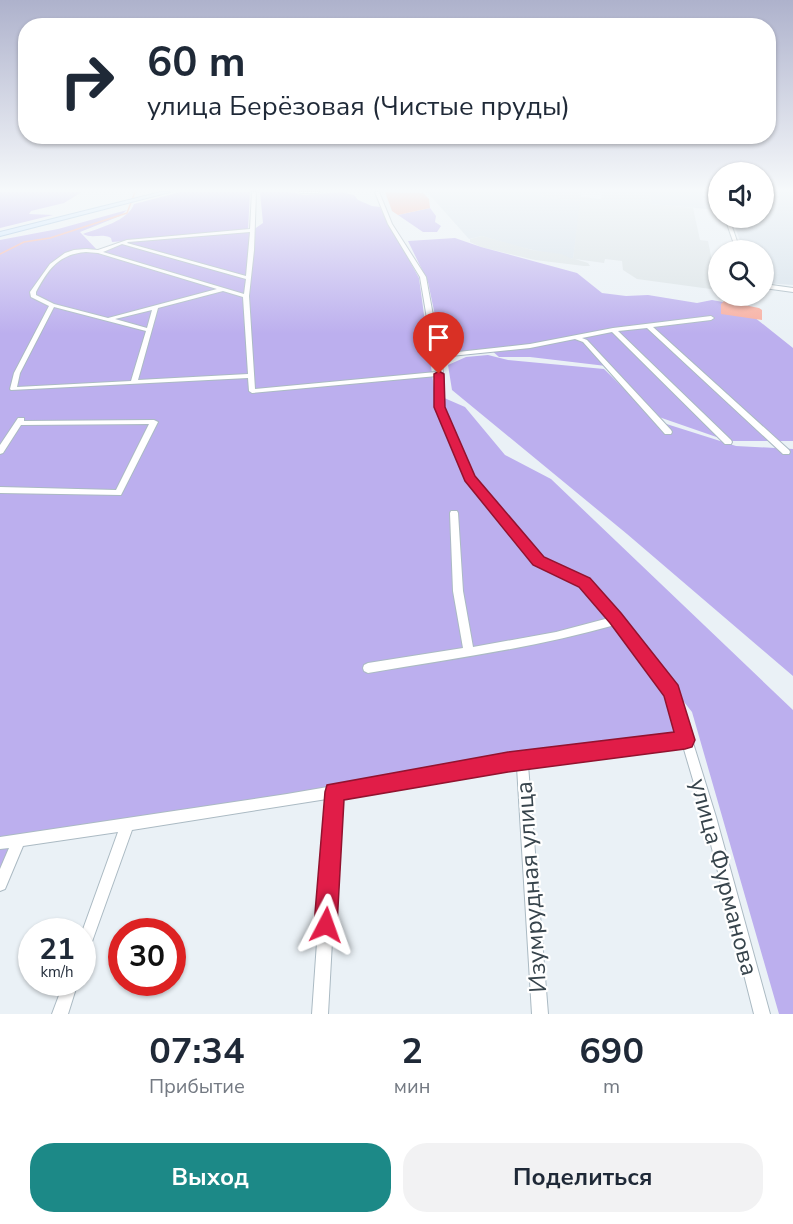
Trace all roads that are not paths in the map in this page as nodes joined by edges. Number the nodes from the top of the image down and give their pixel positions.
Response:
1 (158, 239) edge
2 (252, 239) edge
3 (400, 239) edge
4 (121, 243) junction
5 (98, 252) junction
6 (249, 278) junction
7 (774, 287) edge
8 (223, 289) junction
9 (793, 290) edge
10 (246, 296) junction
11 (52, 305) junction
12 (155, 308) junction
13 (711, 318) dead end
14 (110, 319) junction
15 (649, 326) junction
16 (149, 330) junction
17 (613, 330) junction
18 (574, 337) junction
19 (437, 356) junction
20 (439, 374) junction
21 (252, 376) junction
22 (134, 383) junction
23 (668, 432) dead end
24 (728, 442) dead end
25 (0, 451) edge
26 (786, 452) dead end
27 (0, 490) edge
28 (454, 513) dead end
29 (617, 620) junction
30 (469, 651) junction
31 (368, 668) dead end
32 (685, 740) junction
33 (522, 760) junction
34 (334, 792) junction
35 (127, 825) junction
36 (20, 839) junction
37 (0, 843) edge
38 (0, 884) edge
39 (94, 918) edge
40 (66, 996) edge
41 (60, 1014) edge
42 (320, 1014) edge
43 (540, 1014) edge
44 (762, 1014) edge

1 - 4 street
2 - 6 street
3 - 19 street
4 - 5 street
4 - 6 street
5 - 8 street
5 - 11 street
6 - 10 street
7 - 9 street
8 - 10 street
8 - 12 street
10 - 21 street
11 - 14 street
11 - 22 street
12 - 14 street
12 - 16 street
13 - 15 street
14 - 16 street
15 - 17 street
15 - 26 street
16 - 22 street
17 - 18 street
17 - 24 street
18 - 19 street
18 - 23 street
19 - 20 street
20 - 21 street
20 - 29 street, улица Фурманова
21 - 22 street
25 - 27 street
28 - 30 street
29 - 30 street
29 - 32 street, улица Фурманова
30 - 31 street
32 - 33 street
32 - 44 street, улица Фурманова
33 - 34 street
33 - 43 street, Изумрудная улица
34 - 35 street
34 - 42 street
35 - 36 street
35 - 39 street
36 - 37 street
36 - 38 street
40 - 41 street

